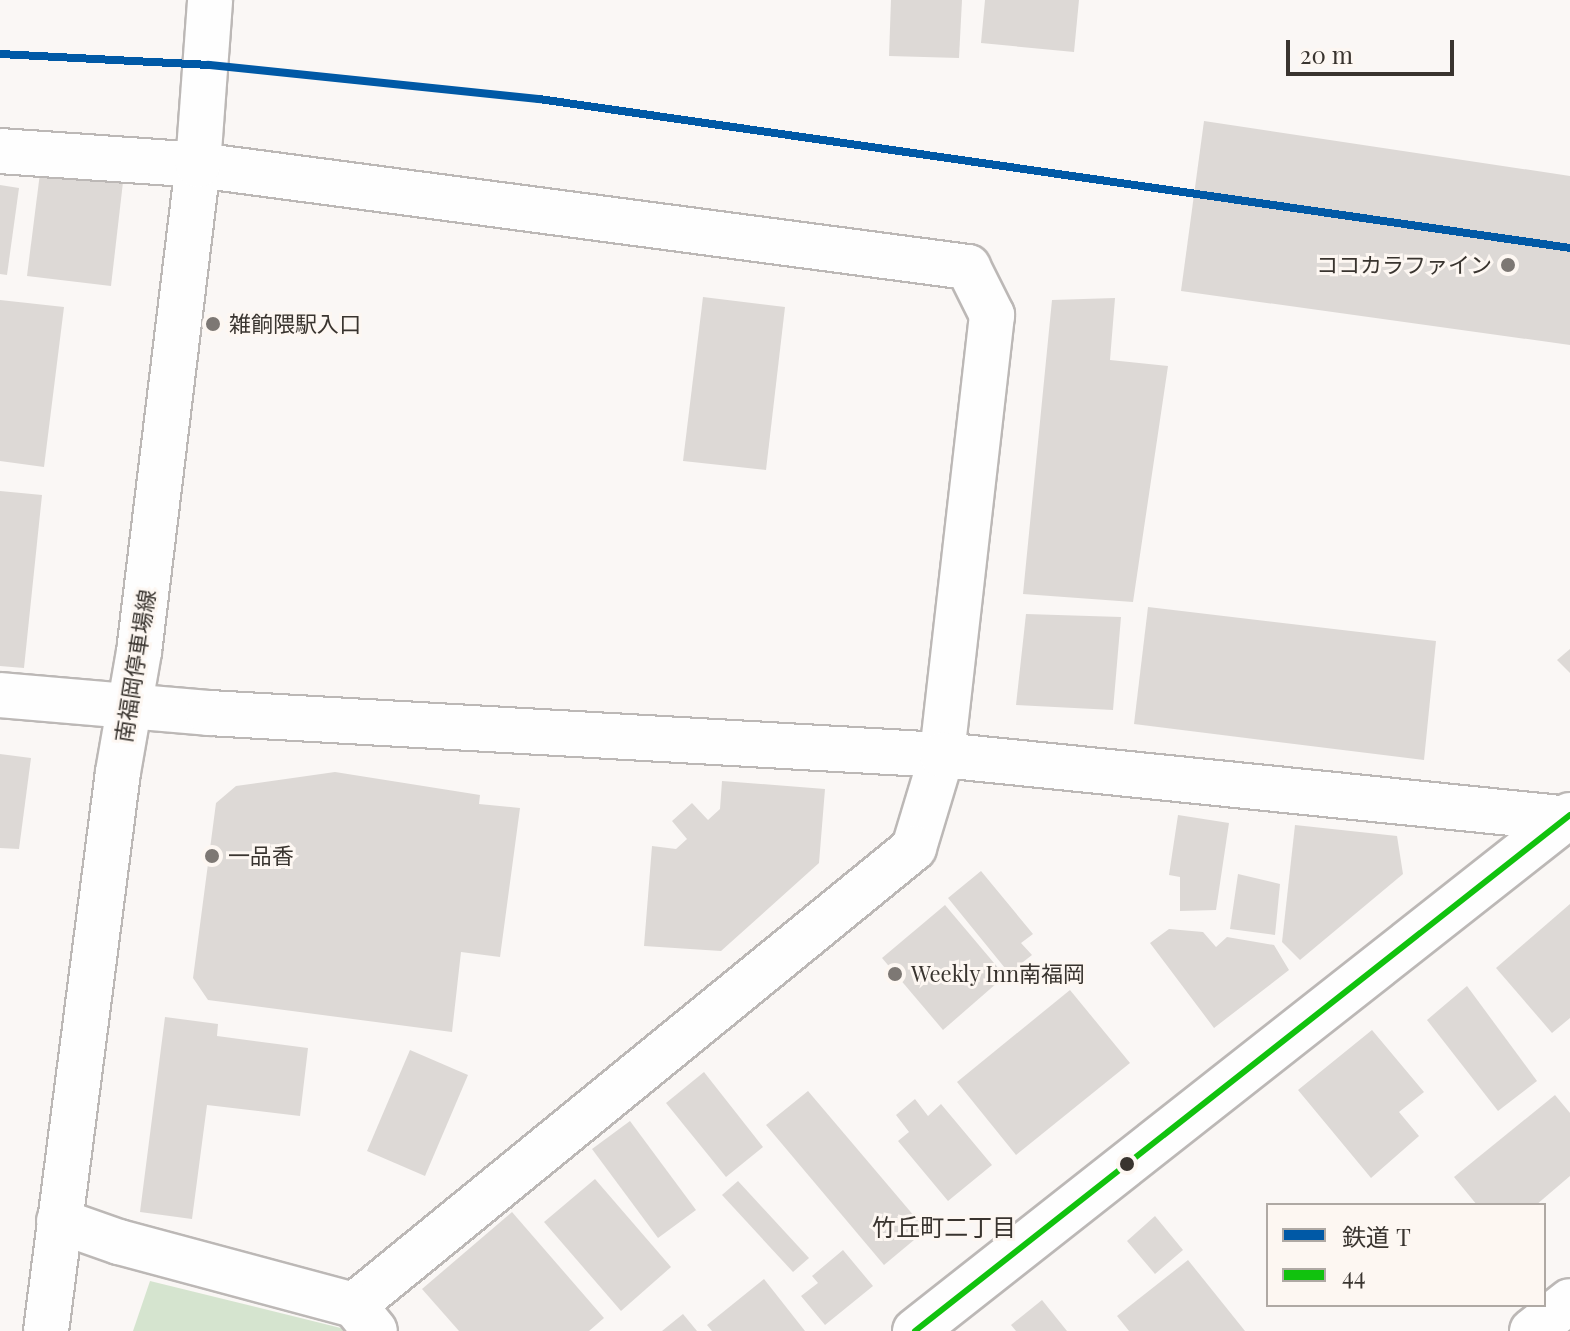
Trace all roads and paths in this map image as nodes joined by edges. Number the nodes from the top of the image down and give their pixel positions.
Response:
1 (210, 0) edge
2 (0, 151) edge
3 (198, 165) junction
4 (0, 695) edge
5 (128, 707) junction
6 (942, 755) junction
7 (1569, 817) edge
8 (59, 1221) junction
9 (1570, 1301) edge
10 (365, 1318) edge
11 (46, 1331) edge
12 (915, 1331) edge
13 (1532, 1331) edge

1 - 3 street, 南福岡停車場線
2 - 3 street
3 - 5 street, 南福岡停車場線
3 - 6 street
4 - 5 street
5 - 6 street
5 - 8 street, 南福岡停車場線
6 - 7 street
6 - 10 street
7 - 12 street
8 - 10 street
8 - 11 street, 南福岡停車場線
9 - 13 street

